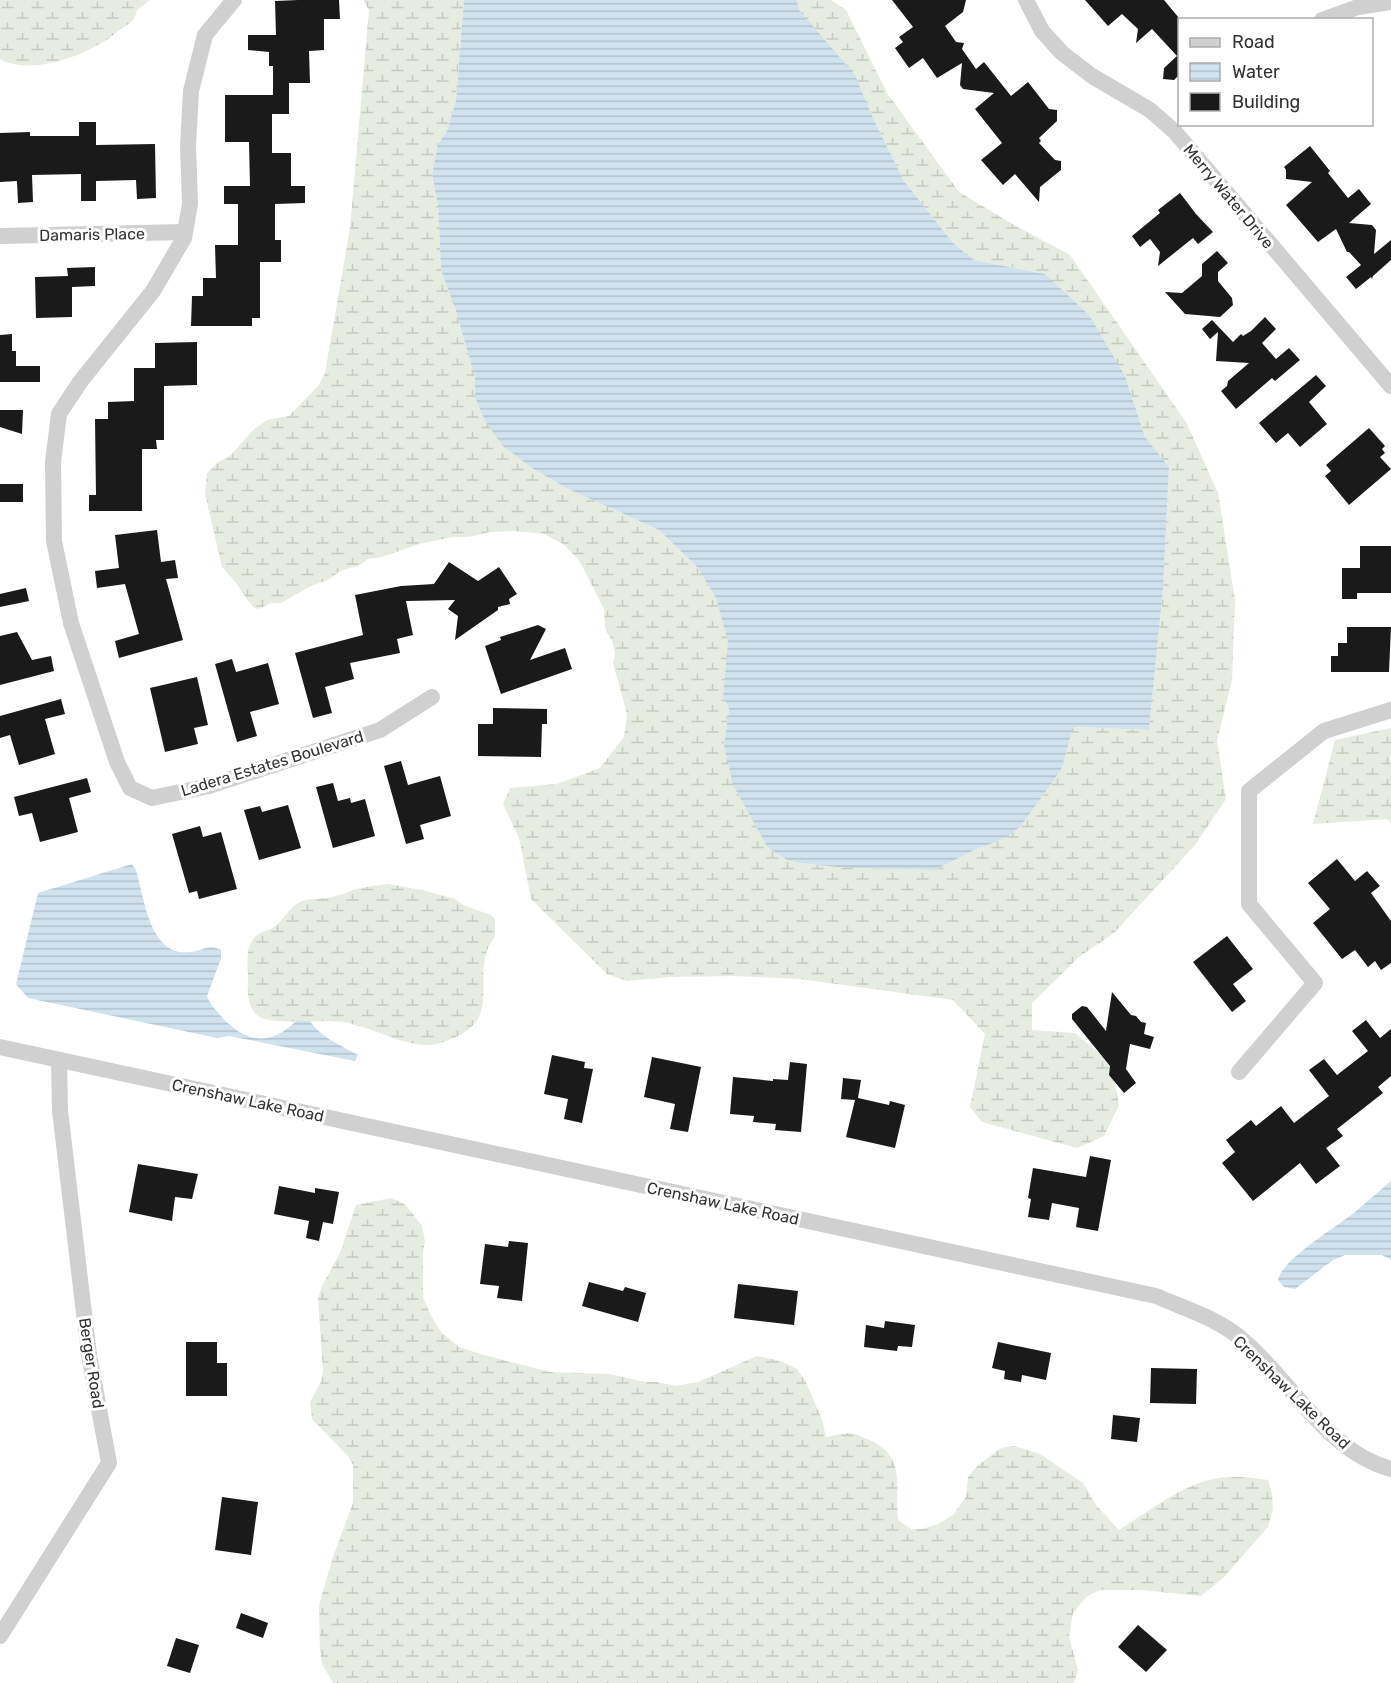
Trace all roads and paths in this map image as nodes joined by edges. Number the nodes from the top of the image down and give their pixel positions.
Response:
1 (234, 0) edge
2 (1026, 0) edge
3 (1391, 2) edge
4 (1328, 18) edge
5 (1179, 128) edge
6 (185, 232) junction
7 (0, 236) edge
8 (1391, 386) edge
9 (432, 697) dead end
10 (1391, 710) edge
11 (0, 1047) edge
12 (59, 1060) junction
13 (1239, 1072) dead end
14 (1391, 1469) edge
15 (0, 1636) edge

1 - 6 street, Ladera Estates Boulevard
2 - 5 street, Merry Water Drive
3 - 4 street
5 - 8 street, Merry Water Drive
6 - 7 street, Damaris Place
6 - 9 street, Ladera Estates Boulevard
10 - 13 street
11 - 12 street, Crenshaw Lake Road
12 - 14 street, Crenshaw Lake Road
12 - 15 street, Berger Road

